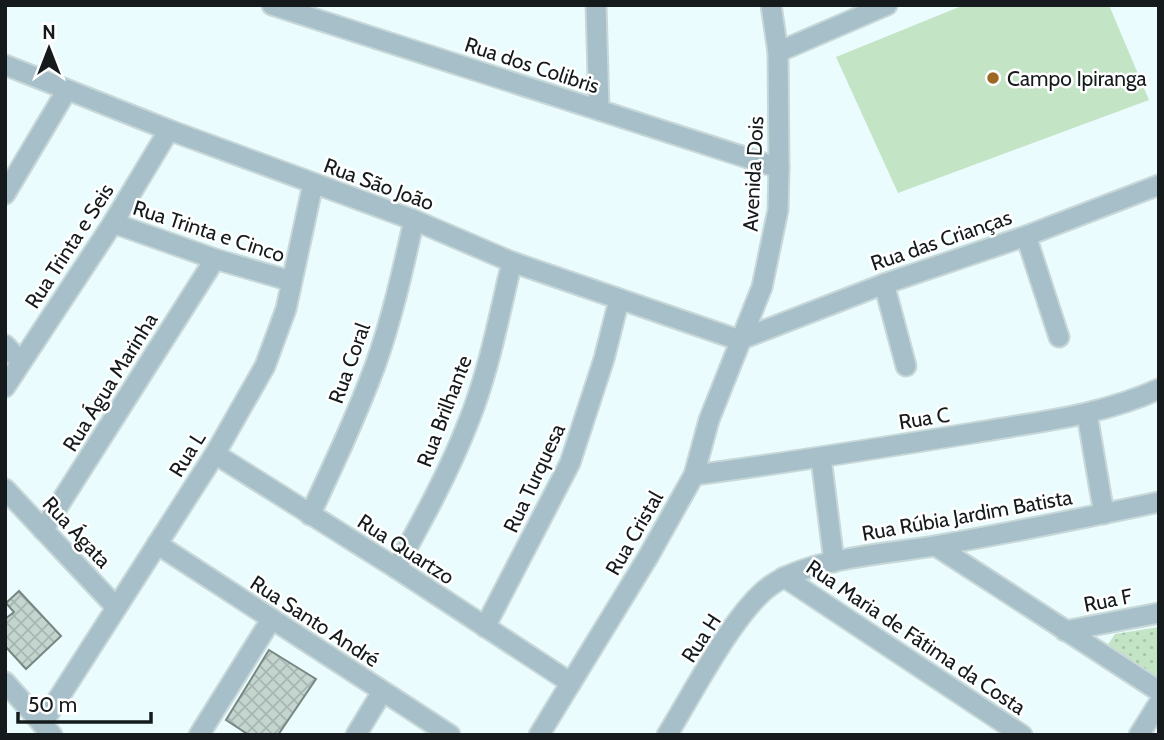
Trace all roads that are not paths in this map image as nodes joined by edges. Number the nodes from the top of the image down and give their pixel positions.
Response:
1 (272, 5) edge
2 (596, 5) edge
3 (771, 5) edge
4 (887, 5) edge
5 (778, 52) junction
6 (5, 65) edge
7 (67, 90) junction
8 (599, 110) junction
9 (169, 130) junction
10 (779, 168) junction
11 (313, 184) junction
12 (8, 186) edge
13 (1159, 186) edge
14 (414, 220) junction
15 (113, 223) junction
16 (1026, 236) junction
17 (215, 259) junction
18 (512, 262) junction
19 (291, 281) junction
20 (884, 284) junction
21 (619, 300) junction
22 (1059, 337) dead end
23 (739, 340) junction
24 (5, 345) edge
25 (21, 362) junction
26 (906, 366) dead end
27 (5, 387) edge
28 (1159, 389) edge
29 (1087, 414) junction
30 (215, 454) junction
31 (821, 458) junction
32 (694, 475) junction
33 (5, 489) edge
34 (1159, 502) edge
35 (1104, 514) junction
36 (310, 515) junction
37 (43, 530) junction
38 (157, 544) junction
39 (936, 546) junction
40 (834, 562) junction
41 (396, 568) junction
42 (784, 577) junction
43 (116, 607) junction
44 (1159, 613) edge
45 (271, 621) junction
46 (485, 627) junction
47 (1065, 631) junction
48 (5, 682) edge
49 (571, 683) junction
50 (1159, 691) edge
51 (382, 692) junction
52 (1159, 703) edge
53 (47, 729) edge
54 (200, 735) edge
55 (355, 735) edge
56 (450, 735) edge
57 (539, 735) edge
58 (667, 735) edge
59 (1022, 735) edge
60 (1139, 735) edge

1 - 8 street, Rua dos Colibris
2 - 8 street
3 - 5 street, Avenida Dois
4 - 5 street
5 - 10 street, Avenida Dois
6 - 7 street, Rua São João
7 - 9 street, Rua São João
7 - 12 street
8 - 10 street, Rua dos Colibris
9 - 11 street, Rua São João
9 - 15 street, Rua Trinta e Seis
10 - 23 street, Avenida Dois
11 - 14 street, Rua São João
11 - 19 street, Rua L
13 - 16 street, Rua das Crianças
14 - 18 street, Rua São João
14 - 36 street, Rua Coral
15 - 17 street, Rua Trinta e Cinco
15 - 25 street, Rua Trinta e Seis
16 - 20 street, Rua das Crianças
16 - 22 street
17 - 19 street, Rua Trinta e Cinco
17 - 37 street, Rua Água Marinha
18 - 21 street, Rua São João
18 - 41 street, Rua Brilhante
19 - 30 street, Rua L
20 - 23 street, Rua das Crianças
20 - 26 street
21 - 23 street, Rua São João
21 - 46 street, Rua Turquesa
23 - 32 street, Rua Cristal
24 - 25 street
25 - 27 street, Rua Trinta e Seis
28 - 29 street, Rua C
29 - 31 street, Rua C
29 - 35 street
30 - 36 street, Rua Quartzo
30 - 38 street, Rua L
31 - 32 street, Rua C
31 - 40 street
32 - 49 street, Rua Cristal
33 - 37 street, Rua Ágata
34 - 35 street, Rua Rúbia Jardim Batista
35 - 39 street, Rua Rúbia Jardim Batista
36 - 41 street, Rua Quartzo
37 - 43 street, Rua Ágata
38 - 43 street, Rua L
38 - 45 street, Rua Santo André
39 - 40 street, Rua Rúbia Jardim Batista
39 - 47 street
40 - 42 street, Rua Rúbia Jardim Batista
41 - 46 street, Rua Quartzo
42 - 58 street, Rua H
42 - 59 street, Rua Maria de Fátima da Costa
43 - 53 street, Rua L
44 - 47 street, Rua F
45 - 51 street, Rua Santo André
45 - 54 street
46 - 49 street, Rua Quartzo
47 - 50 street
48 - 53 street
49 - 57 street, Rua Cristal
51 - 55 street
51 - 56 street, Rua Santo André
52 - 60 street

